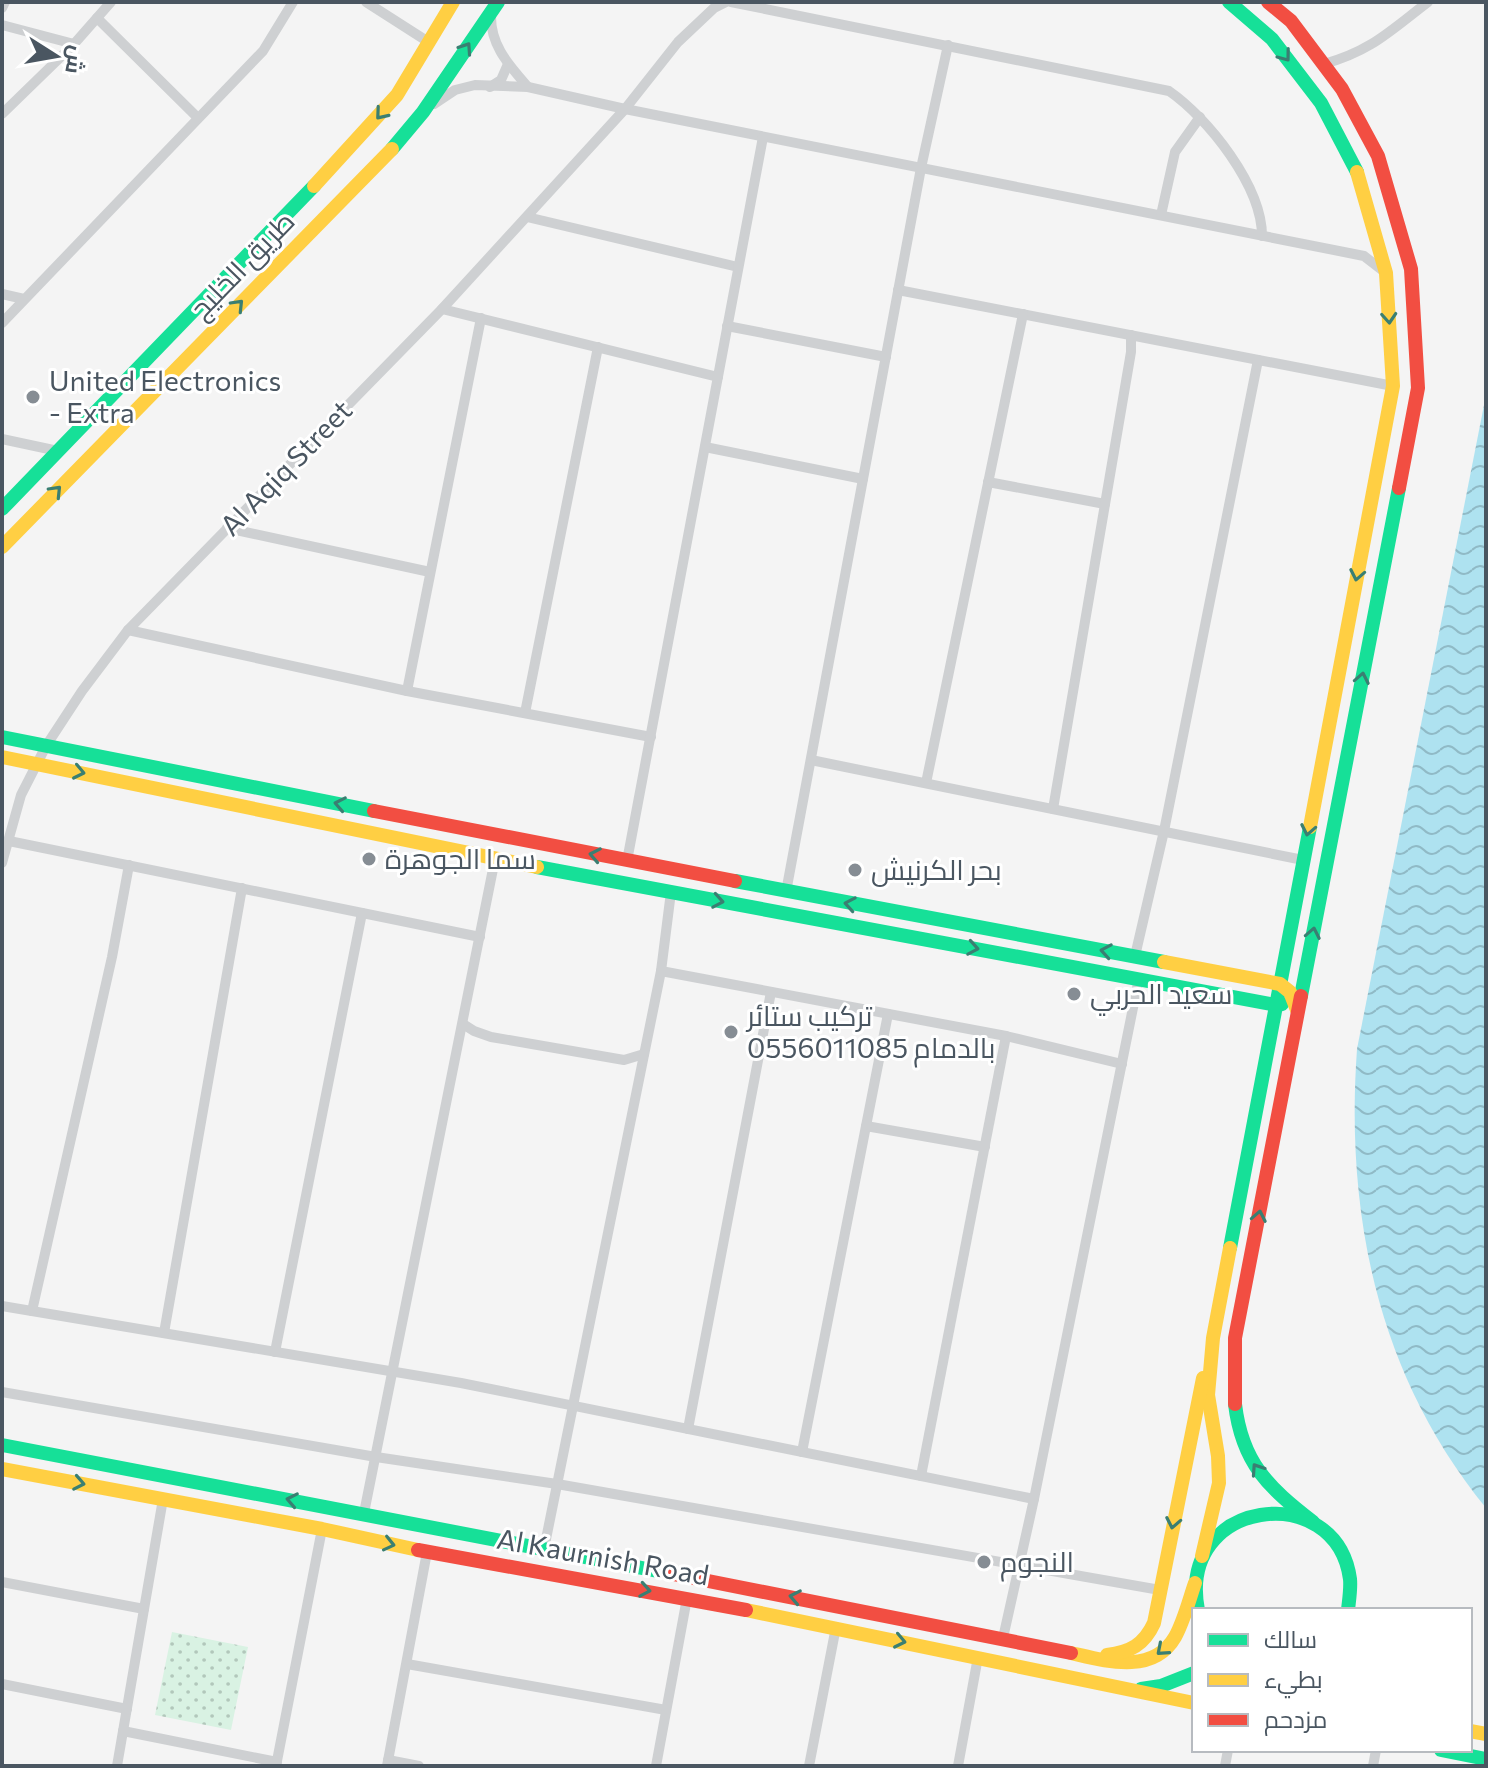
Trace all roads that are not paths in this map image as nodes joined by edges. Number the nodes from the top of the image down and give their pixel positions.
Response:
1 (5, 2) edge
2 (111, 2) edge
3 (293, 2) edge
4 (366, 2) edge
5 (453, 2) edge
6 (728, 2) edge
7 (1229, 2) edge
8 (1268, 2) edge
9 (1428, 2) edge
10 (495, 7) edge
11 (2, 8) edge
12 (97, 18) junction
13 (2, 25) edge
14 (430, 43) junction
15 (74, 44) junction
16 (948, 45) junction
17 (508, 64) junction
18 (1324, 64) junction
19 (490, 87) junction
20 (528, 87) junction
21 (625, 109) junction
22 (423, 112) junction
23 (2, 114) edge
24 (1200, 117) junction
25 (198, 118) junction
26 (763, 137) junction
27 (921, 168) junction
28 (1161, 215) junction
29 (527, 217) junction
30 (1262, 236) junction
31 (738, 267) junction
32 (1386, 273) junction
33 (898, 290) junction
34 (2, 294) edge
35 (24, 299) junction
36 (442, 309) junction
37 (1023, 314) junction
38 (481, 318) junction
39 (2, 323) edge
40 (727, 326) junction
41 (1131, 335) junction
42 (598, 347) junction
43 (886, 357) junction
44 (1258, 360) junction
45 (718, 377) junction
46 (1393, 386) junction
47 (2, 439) edge
48 (705, 447) junction
49 (58, 451) junction
50 (863, 479) junction
51 (988, 482) junction
52 (1105, 504) junction
53 (2, 509) edge
54 (227, 528) junction
55 (2, 547) edge
56 (430, 572) junction
57 (128, 630) junction
58 (407, 691) junction
59 (525, 713) junction
60 (2, 737) edge
61 (651, 737) junction
62 (46, 746) junction
63 (2, 757) edge
64 (811, 760) junction
65 (37, 763) junction
66 (926, 783) junction
67 (1053, 809) junction
68 (1164, 831) junction
69 (9, 841) junction
70 (495, 859) junction
71 (1303, 860) junction
72 (627, 861) junction
73 (2, 863) edge
74 (129, 865) junction
75 (242, 888) junction
76 (671, 892) junction
77 (786, 892) junction
78 (362, 913) junction
79 (480, 937) junction
80 (1135, 956) junction
81 (661, 971) junction
82 (1139, 978) junction
83 (1305, 978) junction
84 (1280, 984) junction
85 (771, 992) junction
86 (1293, 997) junction
87 (1276, 1005) junction
88 (888, 1014) junction
89 (1297, 1018) junction
90 (463, 1024) junction
91 (1006, 1036) junction
92 (644, 1054) junction
93 (1122, 1064) junction
94 (866, 1126) junction
95 (985, 1147) junction
96 (2, 1306) edge
97 (32, 1311) junction
98 (164, 1333) junction
99 (1213, 1338) junction
100 (275, 1352) junction
101 (394, 1372) junction
102 (2, 1392) edge
103 (572, 1406) junction
104 (688, 1429) junction
105 (2, 1445) edge
106 (802, 1452) junction
107 (376, 1457) junction
108 (2, 1469) edge
109 (921, 1476) junction
110 (557, 1484) junction
111 (163, 1499) junction
112 (1034, 1499) junction
113 (364, 1513) junction
114 (267, 1519) junction
115 (1313, 1522) junction
116 (322, 1529) junction
117 (544, 1549) junction
118 (427, 1552) junction
119 (1202, 1556) junction
120 (1019, 1566) junction
121 (2, 1582) edge
122 (1195, 1583) junction
123 (1160, 1590) junction
124 (687, 1598) junction
125 (1351, 1606) edge
126 (1198, 1608) edge
127 (144, 1609) junction
128 (836, 1627) junction
129 (1003, 1638) junction
130 (1091, 1656) junction
131 (978, 1657) junction
132 (407, 1664) junction
133 (1192, 1674) edge
134 (2, 1684) edge
135 (1128, 1690) junction
136 (1192, 1703) edge
137 (127, 1709) junction
138 (666, 1710) junction
139 (123, 1731) junction
140 (1453, 1752) edge
141 (1486, 1759) edge
142 (388, 1763) edge
143 (276, 1764) edge
144 (117, 1766) edge
145 (419, 1766) edge
146 (656, 1766) edge
147 (809, 1766) edge
148 (958, 1766) edge

1 - 11 street
2 - 12 street
3 - 25 street
4 - 14 street
5 - 14 street, طريق الخليج
6 - 16 street
6 - 21 street, Al Aqiq Street
7 -> 32 street
8 - 18 street
9 - 18 street
10 - 17 street
22 -> 10 street, طريق الخليج
12 - 15 street
12 - 25 street
13 - 15 street
14 -> 49 street, طريق الخليج
15 - 23 street
16 - 24 street
16 - 27 street
17 - 19 street
17 - 20 street
83 -> 18 street
19 - 20 street
19 - 22 street
20 - 21 street
21 - 26 street
21 - 29 street, Al Aqiq Street
55 -> 22 street, طريق الخليج
24 - 28 street
24 - 30 street
25 - 35 street
26 - 27 street
26 - 31 street
27 - 28 street
27 - 33 street
28 - 30 street
29 - 31 street
29 - 36 street, Al Aqiq Street
30 - 32 street
31 - 40 street
32 -> 46 street
33 - 37 street
33 - 43 street
34 - 35 street
35 - 39 street
36 - 38 street
36 - 54 street, Al Aqiq Street
37 - 41 street
37 - 51 street
38 - 42 street
38 - 56 street
40 - 43 street
40 - 45 street
41 - 44 street
41 - 52 street
42 - 45 street
42 - 59 street
43 - 50 street
44 - 46 street
44 - 68 street
45 - 48 street
46 -> 71 street
47 - 49 street
48 - 50 street
48 - 61 street
49 - 53 street, طريق الخليج
50 - 64 street
51 - 52 street
51 - 66 street
52 - 67 street
54 - 56 street
54 - 57 street, Al Aqiq Street
56 - 58 street
57 - 58 street
57 - 62 street, Al Aqiq Street
58 - 59 street
59 - 61 street
60 - 62 street
61 - 72 street
62 - 65 street, Al Aqiq Street
72 -> 62 street
63 - 65 street
64 - 66 street
64 - 77 street
65 - 69 street, Al Aqiq Street
65 -> 70 street
66 - 67 street
67 - 68 street
68 - 71 street
68 - 80 street
69 - 73 street, Al Aqiq Street
69 - 74 street
70 - 76 street
70 - 79 street
71 - 84 street
72 - 77 street
74 - 75 street
74 - 97 street
75 - 78 street
75 - 98 street
76 - 81 street
76 -> 82 street
80 -> 77 street
78 - 79 street
78 - 100 street
79 - 90 street
80 - 84 street
81 - 85 street
81 - 92 street
82 - 87 street
82 - 93 street
83 - 86 street
83 - 89 street
84 - 86 street
84 - 87 street
85 - 88 street
85 - 104 street
86 - 87 street
86 - 89 street
87 - 99 street
88 - 91 street
88 - 94 street
115 -> 89 street
90 - 92 street
90 - 101 street
91 - 93 street
91 - 95 street
92 - 103 street
93 - 112 street
94 - 95 street
94 - 106 street
95 - 109 street
96 - 97 street
97 - 98 street
98 - 100 street
99 - 119 street, Al Kaurnish Road
99 -> 123 street
100 - 101 street
101 - 103 street
101 - 107 street
102 - 107 street
103 - 104 street
103 - 110 street
104 - 106 street
113 -> 105 street, Al Kaurnish Road
106 - 109 street
107 - 110 street
107 - 113 street
108 -> 111 street, Al Kaurnish Road
109 - 112 street
110 - 117 street
110 - 120 street
111 - 114 street, Al Kaurnish Road
111 - 127 street
112 - 120 street
113 - 114 street
113 - 117 street, Al Kaurnish Road
114 - 116 street, Al Kaurnish Road
115 - 119 street
115 - 125 street
116 -> 118 street, Al Kaurnish Road
116 - 143 street
129 -> 117 street, Al Kaurnish Road
118 -> 124 street, Al Kaurnish Road
118 - 132 street
119 - 122 street, Al Kaurnish Road
120 - 123 street
120 - 129 street
121 - 127 street
122 - 126 street
122 -> 130 street, Al Kaurnish Road
123 - 130 street
124 - 128 street, Al Kaurnish Road
124 - 138 street
127 - 137 street
128 -> 131 street, Al Kaurnish Road
128 - 147 street
129 - 130 street, Al Kaurnish Road
131 - 135 street, Al Kaurnish Road
131 - 148 street
132 - 138 street
132 - 142 street
133 - 135 street
134 - 137 street
135 - 136 street, Al Kaurnish Road
137 - 139 street
138 - 146 street
139 - 143 street
139 - 144 street
140 - 141 street
142 - 145 street

